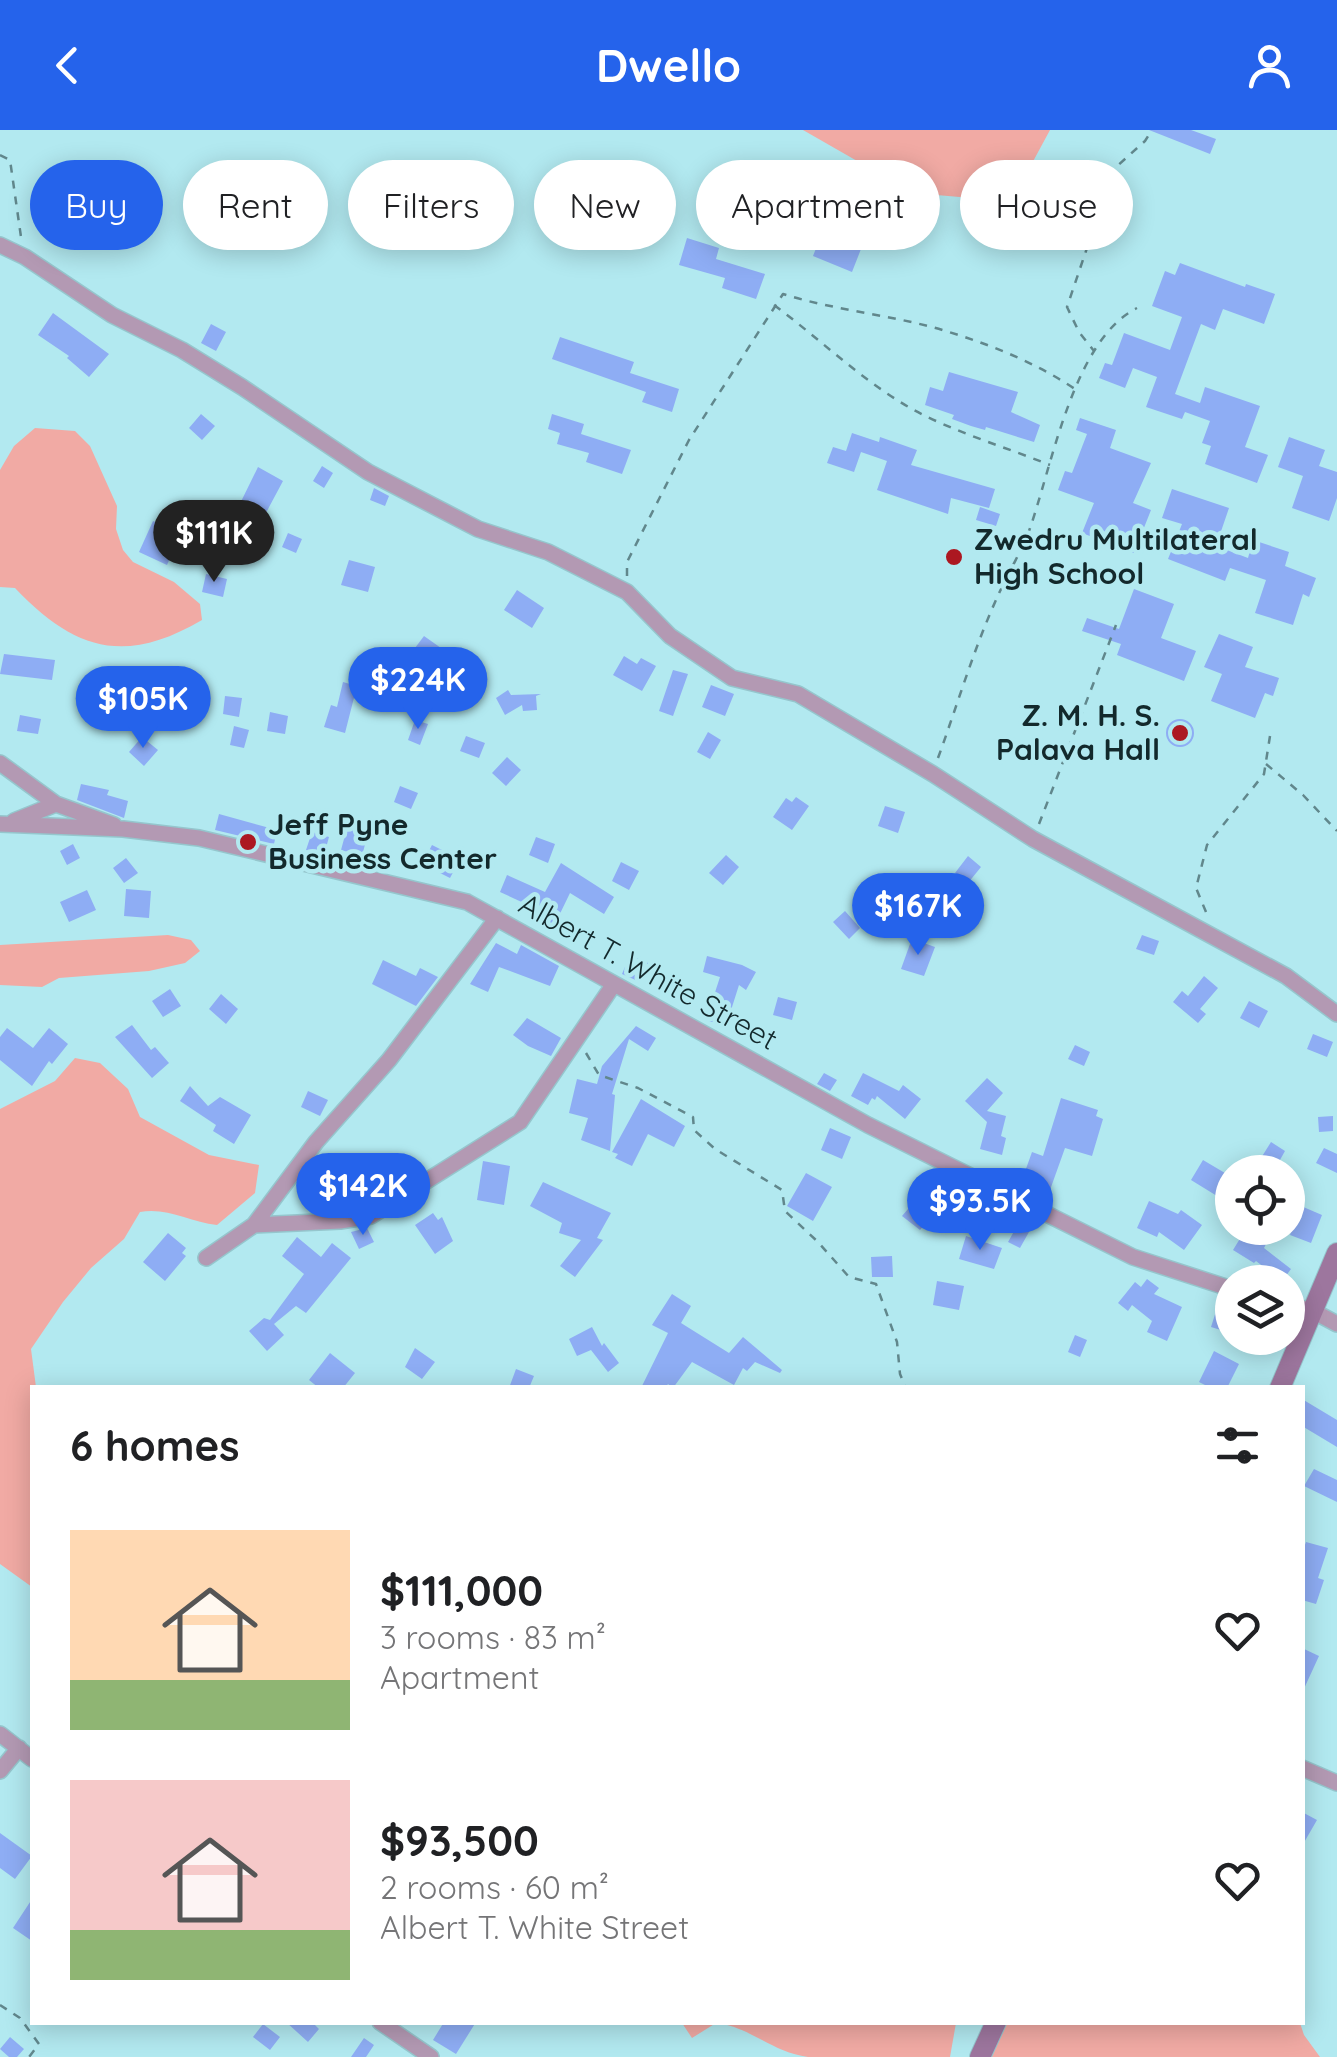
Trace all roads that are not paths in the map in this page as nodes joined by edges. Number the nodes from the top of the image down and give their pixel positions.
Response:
1 (0, 245) edge
2 (0, 763) edge
3 (56, 804) junction
4 (3, 824) edge
5 (123, 829) junction
6 (497, 918) junction
7 (614, 984) junction
8 (1337, 1014) edge
9 (254, 1225) junction
10 (1337, 1252) edge
11 (206, 1258) dead end
12 (1215, 1284) edge
13 (1305, 1309) edge
14 (1311, 1310) junction
15 (1337, 1324) edge
16 (1281, 1385) edge
17 (0, 1734) edge
18 (26, 1754) edge
19 (1305, 1769) edge
20 (0, 1771) edge
21 (1337, 1783) edge
22 (384, 2025) edge
23 (995, 2025) edge
24 (430, 2057) edge
25 (980, 2057) edge

1 - 8 street
2 - 3 street
3 - 4 street
3 - 5 street
4 - 5 street, Albert T. White Street
5 - 6 street, Albert T. White Street
6 - 7 street, Albert T. White Street
6 - 9 street
7 - 9 street
7 - 12 street, Albert T. White Street
9 - 11 street
10 - 14 street
13 - 14 street
14 - 15 street
14 - 16 street
17 - 18 street
18 - 20 street
19 - 21 street
22 - 24 street
23 - 25 street

